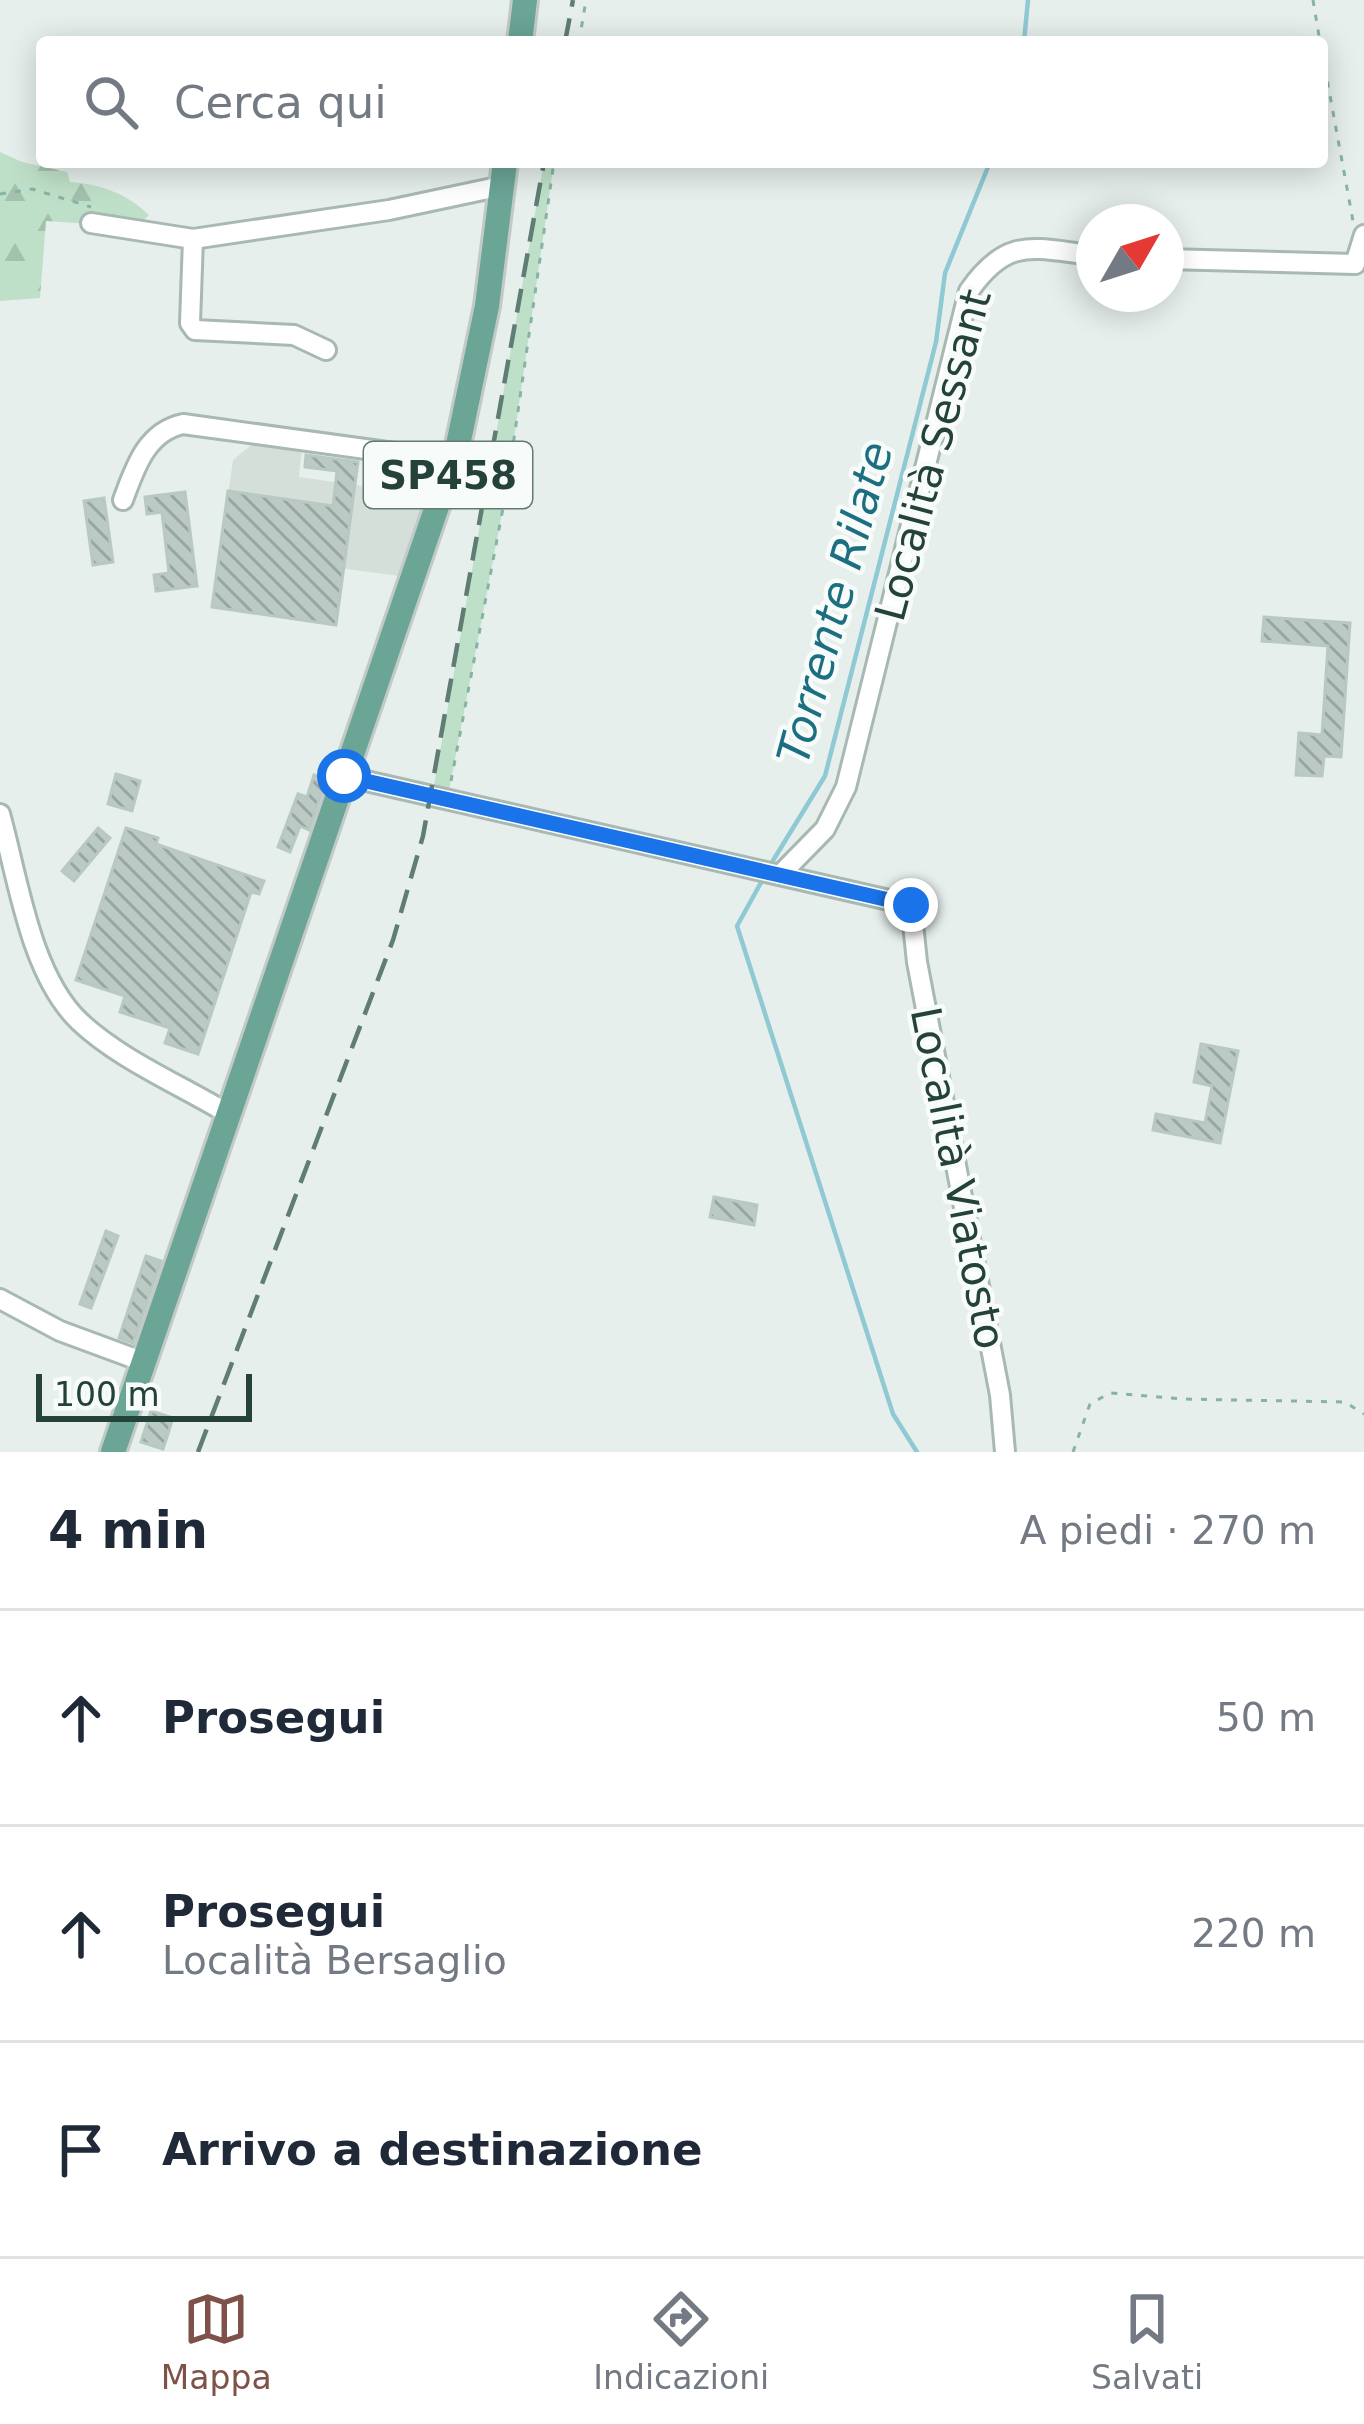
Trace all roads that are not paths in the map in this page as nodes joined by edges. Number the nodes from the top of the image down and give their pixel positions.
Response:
1 (525, 0) edge
2 (521, 36) edge
3 (503, 174) edge
4 (94, 216) road end
5 (193, 239) junction
6 (1076, 253) edge
7 (1361, 255) edge
8 (1184, 259) edge
9 (326, 350) dead end
10 (453, 461) junction
11 (124, 500) dead end
12 (344, 776) junction
13 (0, 814) edge
14 (772, 873) junction
15 (230, 1115) junction
16 (0, 1299) edge
17 (144, 1362) junction
18 (113, 1452) edge
19 (1005, 1452) edge

1 - 2 main road
3 - 5 street
3 - 10 main road, SP458
4 - 5 street
5 - 9 street
6 - 14 street, Località Sessant
7 - 8 street
10 - 11 street
10 - 12 main road, SP458
12 - 14 street
12 - 15 main road, SP458
13 - 15 street
14 - 19 street, Località Viatosto
15 - 17 main road, SP458
16 - 17 street
17 - 18 main road, SP458

